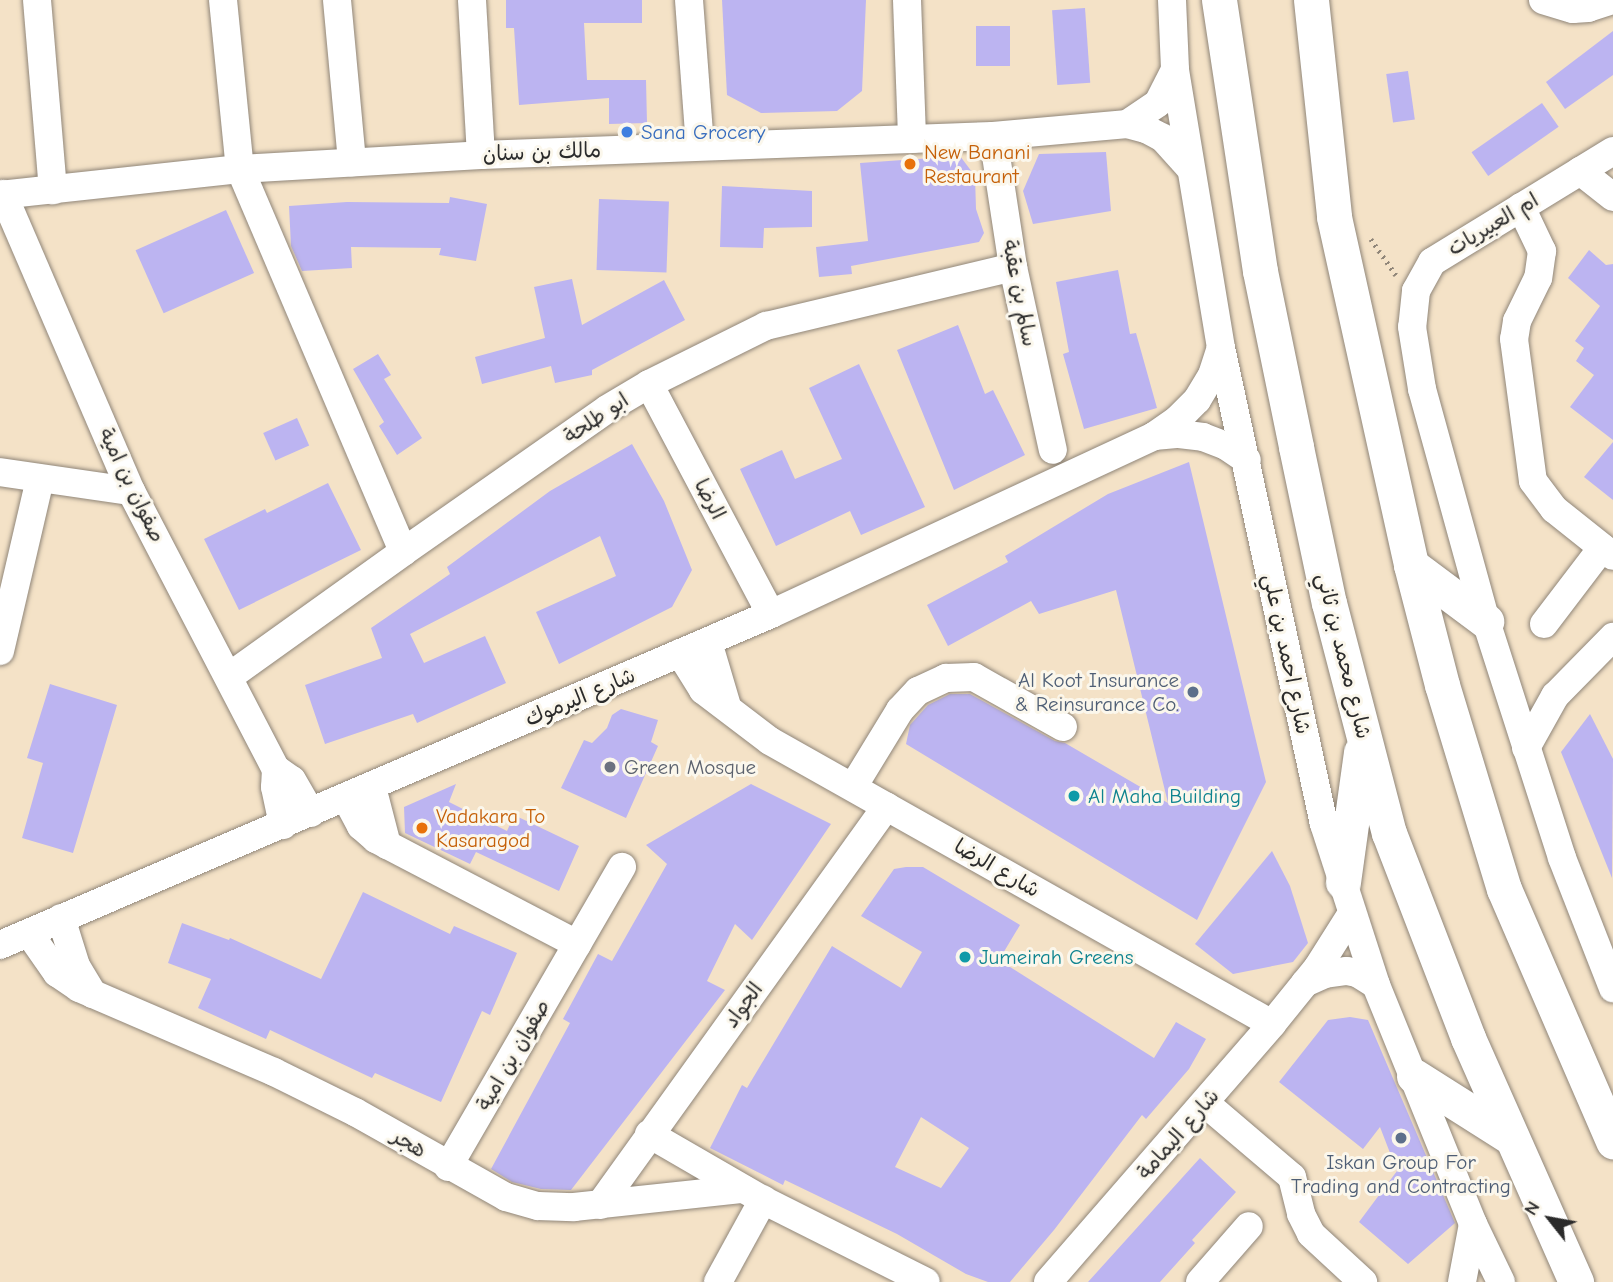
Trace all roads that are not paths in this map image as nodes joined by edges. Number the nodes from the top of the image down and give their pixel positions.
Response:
1 (37, 0) edge
2 (223, 0) edge
3 (337, 0) edge
4 (472, 0) edge
5 (689, 0) edge
6 (907, 0) edge
7 (1172, 0) edge
8 (1219, 0) edge
9 (1311, 0) edge
10 (1544, 0) edge
11 (1612, 0) edge
12 (1175, 70) junction
13 (1127, 124) junction
14 (993, 136) junction
15 (912, 139) junction
16 (700, 146) junction
17 (1613, 151) edge
18 (481, 155) junction
19 (352, 162) junction
20 (1189, 167) junction
21 (240, 169) junction
22 (1580, 171) junction
23 (53, 190) junction
24 (2, 195) edge
25 (1613, 197) edge
26 (1521, 207) junction
27 (1013, 267) junction
28 (1221, 348) junction
29 (649, 384) junction
30 (1154, 436) junction
31 (1054, 450) dead end
32 (1247, 460) junction
33 (0, 472) edge
34 (40, 479) junction
35 (131, 491) junction
36 (403, 551) junction
37 (1608, 552) edge
38 (1411, 565) junction
39 (771, 614) junction
40 (1486, 621) junction
41 (1544, 624) dead end
42 (1613, 637) edge
43 (708, 642) junction
44 (0, 651) edge
45 (680, 653) junction
46 (230, 677) junction
47 (1508, 689) junction
48 (1555, 696) junction
49 (727, 706) junction
50 (1063, 727) dead end
51 (1363, 735) junction
52 (1526, 748) junction
53 (276, 769) junction
54 (372, 787) junction
55 (853, 787) junction
56 (346, 798) junction
57 (887, 806) junction
58 (311, 813) junction
59 (283, 825) junction
60 (387, 845) junction
61 (622, 867) dead end
62 (1347, 897) junction
63 (61, 918) junction
64 (29, 933) junction
65 (577, 944) junction
66 (0, 945) edge
67 (1305, 983) junction
68 (1376, 985) junction
69 (1613, 988) edge
70 (93, 994) junction
71 (1272, 1024) junction
72 (1414, 1076) junction
73 (1205, 1103) junction
74 (649, 1134) junction
75 (1510, 1137) junction
76 (1613, 1141) edge
77 (449, 1167) junction
78 (753, 1195) junction
79 (600, 1206) junction
80 (1473, 1224) junction
81 (1250, 1226) dead end
82 (718, 1282) edge
83 (926, 1282) edge
84 (1048, 1282) edge
85 (1200, 1282) edge
86 (1363, 1282) edge
87 (1462, 1282) edge
88 (1501, 1282) edge
89 (1576, 1282) edge

1 - 23 street
2 - 21 street
3 - 19 street
4 - 18 street
5 - 16 street
6 - 15 street
7 - 12 street, شارع احمد بن علي
8 - 51 main road, شارع محمد بن ثاني
9 - 38 main road
10 - 11 street
12 - 13 street, مالك بن سنان
12 - 20 street, شارع احمد بن علي
13 - 14 street, مالك بن سنان
13 - 20 street, مالك بن سنان
14 - 15 street, مالك بن سنان
14 - 27 street, سالم بن عقبة
15 - 16 street, مالك بن سنان
16 - 18 street, مالك بن سنان
17 - 22 street, ام العبيريات
18 - 19 street, مالك بن سنان
19 - 21 street, مالك بن سنان
20 - 28 street, شارع احمد بن علي
21 - 23 street, مالك بن سنان
21 - 36 street
22 - 25 street
22 - 26 street, ام العبيريات
23 - 24 street, مالك بن سنان
24 - 35 street, صفوان بن امية
26 - 37 street
26 - 40 street, ام العبيريات
27 - 29 street, ابو طلحة
27 - 31 street, سالم بن عقبة
28 - 30 street, شارع اليرموك
28 - 32 street, شارع احمد بن علي
29 - 36 street, ابو طلحة
29 - 39 street, الرضا
30 - 32 street, شارع اليرموك
30 - 39 street, شارع اليرموك
32 - 62 street, شارع احمد بن علي
33 - 34 street
34 - 35 street
34 - 44 street
35 - 46 street, صفوان بن امية
36 - 46 street, ابو طلحة
37 - 41 street
38 - 40 main road
38 - 76 main road
39 - 43 street, شارع اليرموك
40 - 47 street
42 - 48 street
43 - 45 street, شارع اليرموك
43 - 49 street
45 - 49 street, شارع الرضا
45 - 54 street, شارع اليرموك
46 - 53 street, صفوان بن امية
47 - 48 street
47 - 52 street
48 - 52 street
49 - 55 street, شارع الرضا
50 - 55 street
51 - 62 main road
51 - 75 main road, شارع محمد بن ثاني
52 - 69 street
53 - 58 street, صفوان بن امية
53 - 59 street, صفوان بن امية
54 - 56 street, شارع اليرموك
54 - 60 street
55 - 57 street, شارع الرضا
56 - 58 street, شارع اليرموك
56 - 60 street
57 - 71 street, شارع الرضا
57 - 74 street, الجواد
58 - 59 street, شارع اليرموك
59 - 63 street, شارع اليرموك
60 - 65 street
61 - 65 street, صفوان بن امية
62 - 67 street, شارع اليمامة
62 - 68 street, شارع احمد بن علي
63 - 64 street, شارع اليرموك
63 - 70 street
64 - 66 street, شارع اليرموك
64 - 70 street, هجر
65 - 77 street, صفوان بن امية
67 - 68 street
67 - 71 street, شارع اليمامة
68 - 72 street, شارع احمد بن علي
70 - 77 street, هجر
71 - 73 street, شارع اليمامة
72 - 75 main road
72 - 80 street, شارع احمد بن علي
73 - 84 street, شارع اليمامة
73 - 86 street
74 - 78 street
74 - 79 street, الجواد
75 - 89 main road, شارع محمد بن ثاني
77 - 79 street, هجر
78 - 79 street, هجر
78 - 82 street
78 - 83 street
80 - 87 street
80 - 88 street, شارع احمد بن علي
81 - 85 street

